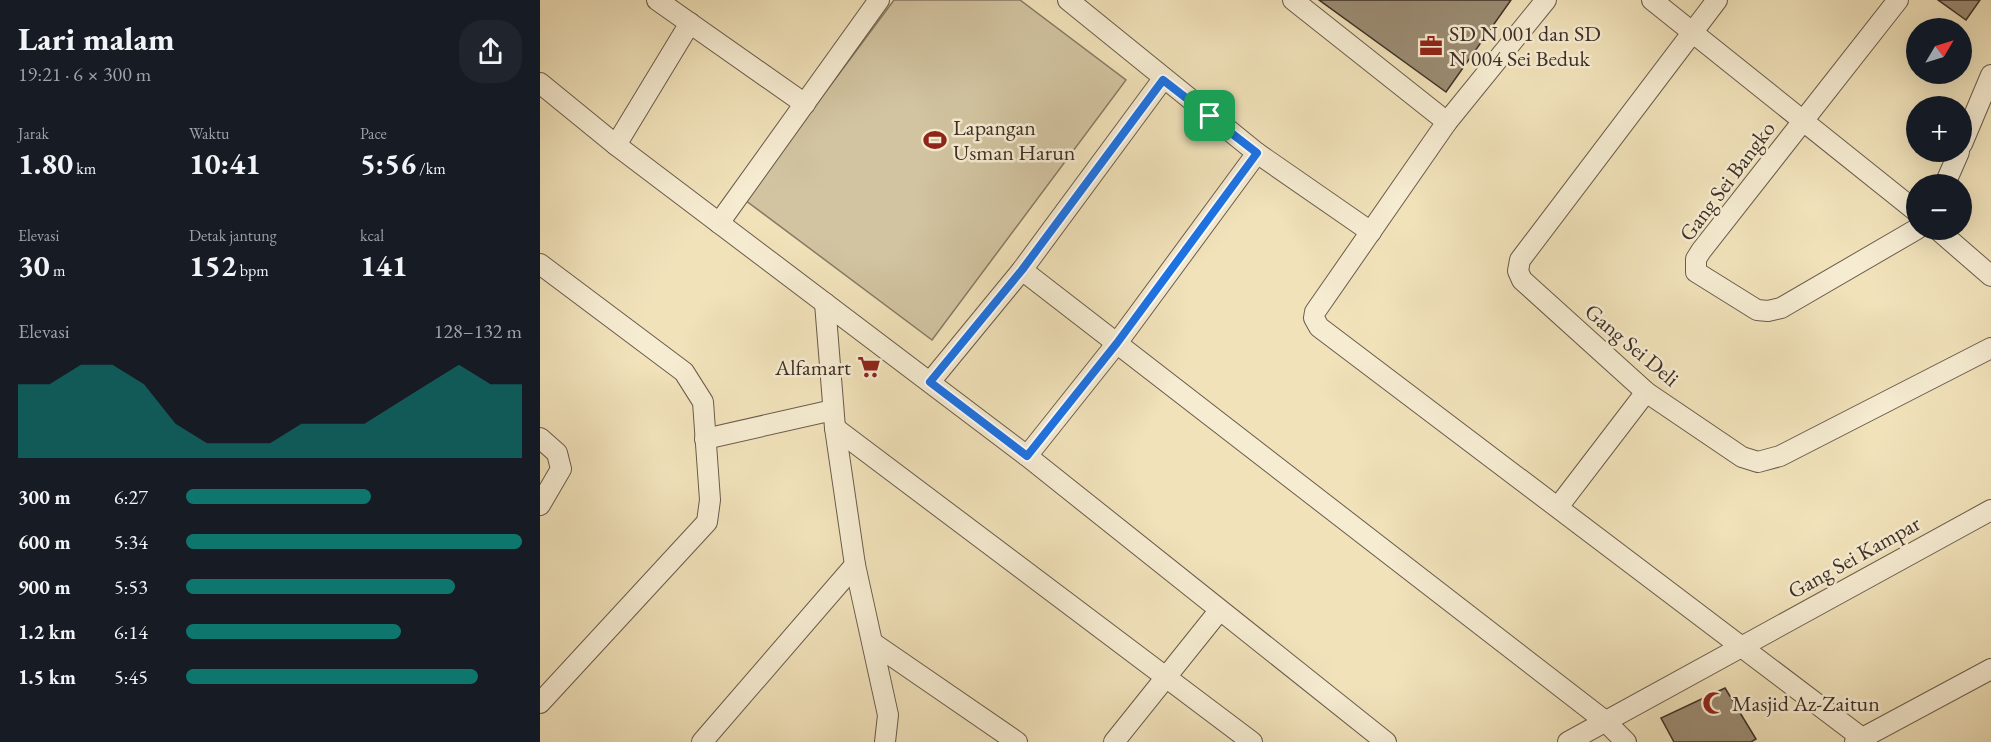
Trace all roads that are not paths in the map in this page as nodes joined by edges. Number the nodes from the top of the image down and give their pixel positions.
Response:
1 (657, 0) edge
2 (879, 0) edge
3 (1068, 0) edge
4 (1293, 0) edge
5 (1546, 0) edge
6 (1652, 0) edge
7 (1717, 0) edge
8 (1898, 0) edge
9 (682, 12) edge
10 (1692, 31) junction
11 (1991, 75) edge
12 (1163, 80) junction
13 (540, 83) edge
14 (805, 104) junction
15 (1803, 120) junction
16 (1972, 120) edge
17 (1447, 122) junction
18 (616, 145) junction
19 (1257, 153) junction
20 (1906, 203) edge
21 (718, 222) junction
22 (1371, 232) junction
23 (1906, 234) edge
24 (1950, 240) edge
25 (540, 264) edge
26 (1022, 270) junction
27 (1991, 276) edge
28 (825, 303) junction
29 (1117, 343) junction
30 (1991, 348) edge
31 (930, 382) junction
32 (1646, 392) junction
33 (834, 419) junction
34 (540, 438) edge
35 (705, 439) junction
36 (1027, 456) junction
37 (540, 505) edge
38 (1558, 507) junction
39 (1991, 510) edge
40 (855, 565) junction
41 (1219, 611) junction
42 (873, 643) junction
43 (1740, 646) junction
44 (1991, 669) edge
45 (1168, 677) junction
46 (540, 703) edge
47 (1605, 721) junction
48 (1859, 740) edge
49 (702, 742) edge
50 (885, 742) edge
51 (1017, 742) edge
52 (1114, 742) edge
53 (1252, 742) edge
54 (1386, 742) edge
55 (1568, 742) edge
56 (1626, 742) edge

1 - 9 street
2 - 14 street
3 - 12 street
4 - 17 street
5 - 17 street
6 - 10 street
7 - 10 street
8 - 15 street
9 - 14 street
9 - 18 street
10 - 15 street
10 - 32 street, Gang Sei Deli
11 - 16 street
12 - 19 street
12 - 26 street
13 - 18 street
14 - 21 street
15 - 20 street
15 - 23 street, Gang Sei Bangko
17 - 22 street
18 - 21 street
19 - 22 street
19 - 29 street
21 - 28 street
22 - 38 street
24 - 27 street
25 - 35 street
26 - 29 street
26 - 31 street
28 - 31 street
28 - 33 street
29 - 36 street
29 - 47 street
30 - 32 street, Gang Sei Deli
31 - 36 street
32 - 38 street
33 - 35 street
33 - 40 street
33 - 45 street
34 - 37 street
35 - 46 street
36 - 41 street
38 - 43 street
39 - 43 street, Gang Sei Kampar
40 - 42 street
40 - 49 street
41 - 45 street
41 - 54 street
42 - 50 street
42 - 51 street
43 - 47 street, Gang Sei Kampar
43 - 48 street
44 - 48 street
45 - 52 street
45 - 53 street
47 - 55 street, Gang Sei Kampar
47 - 56 street

